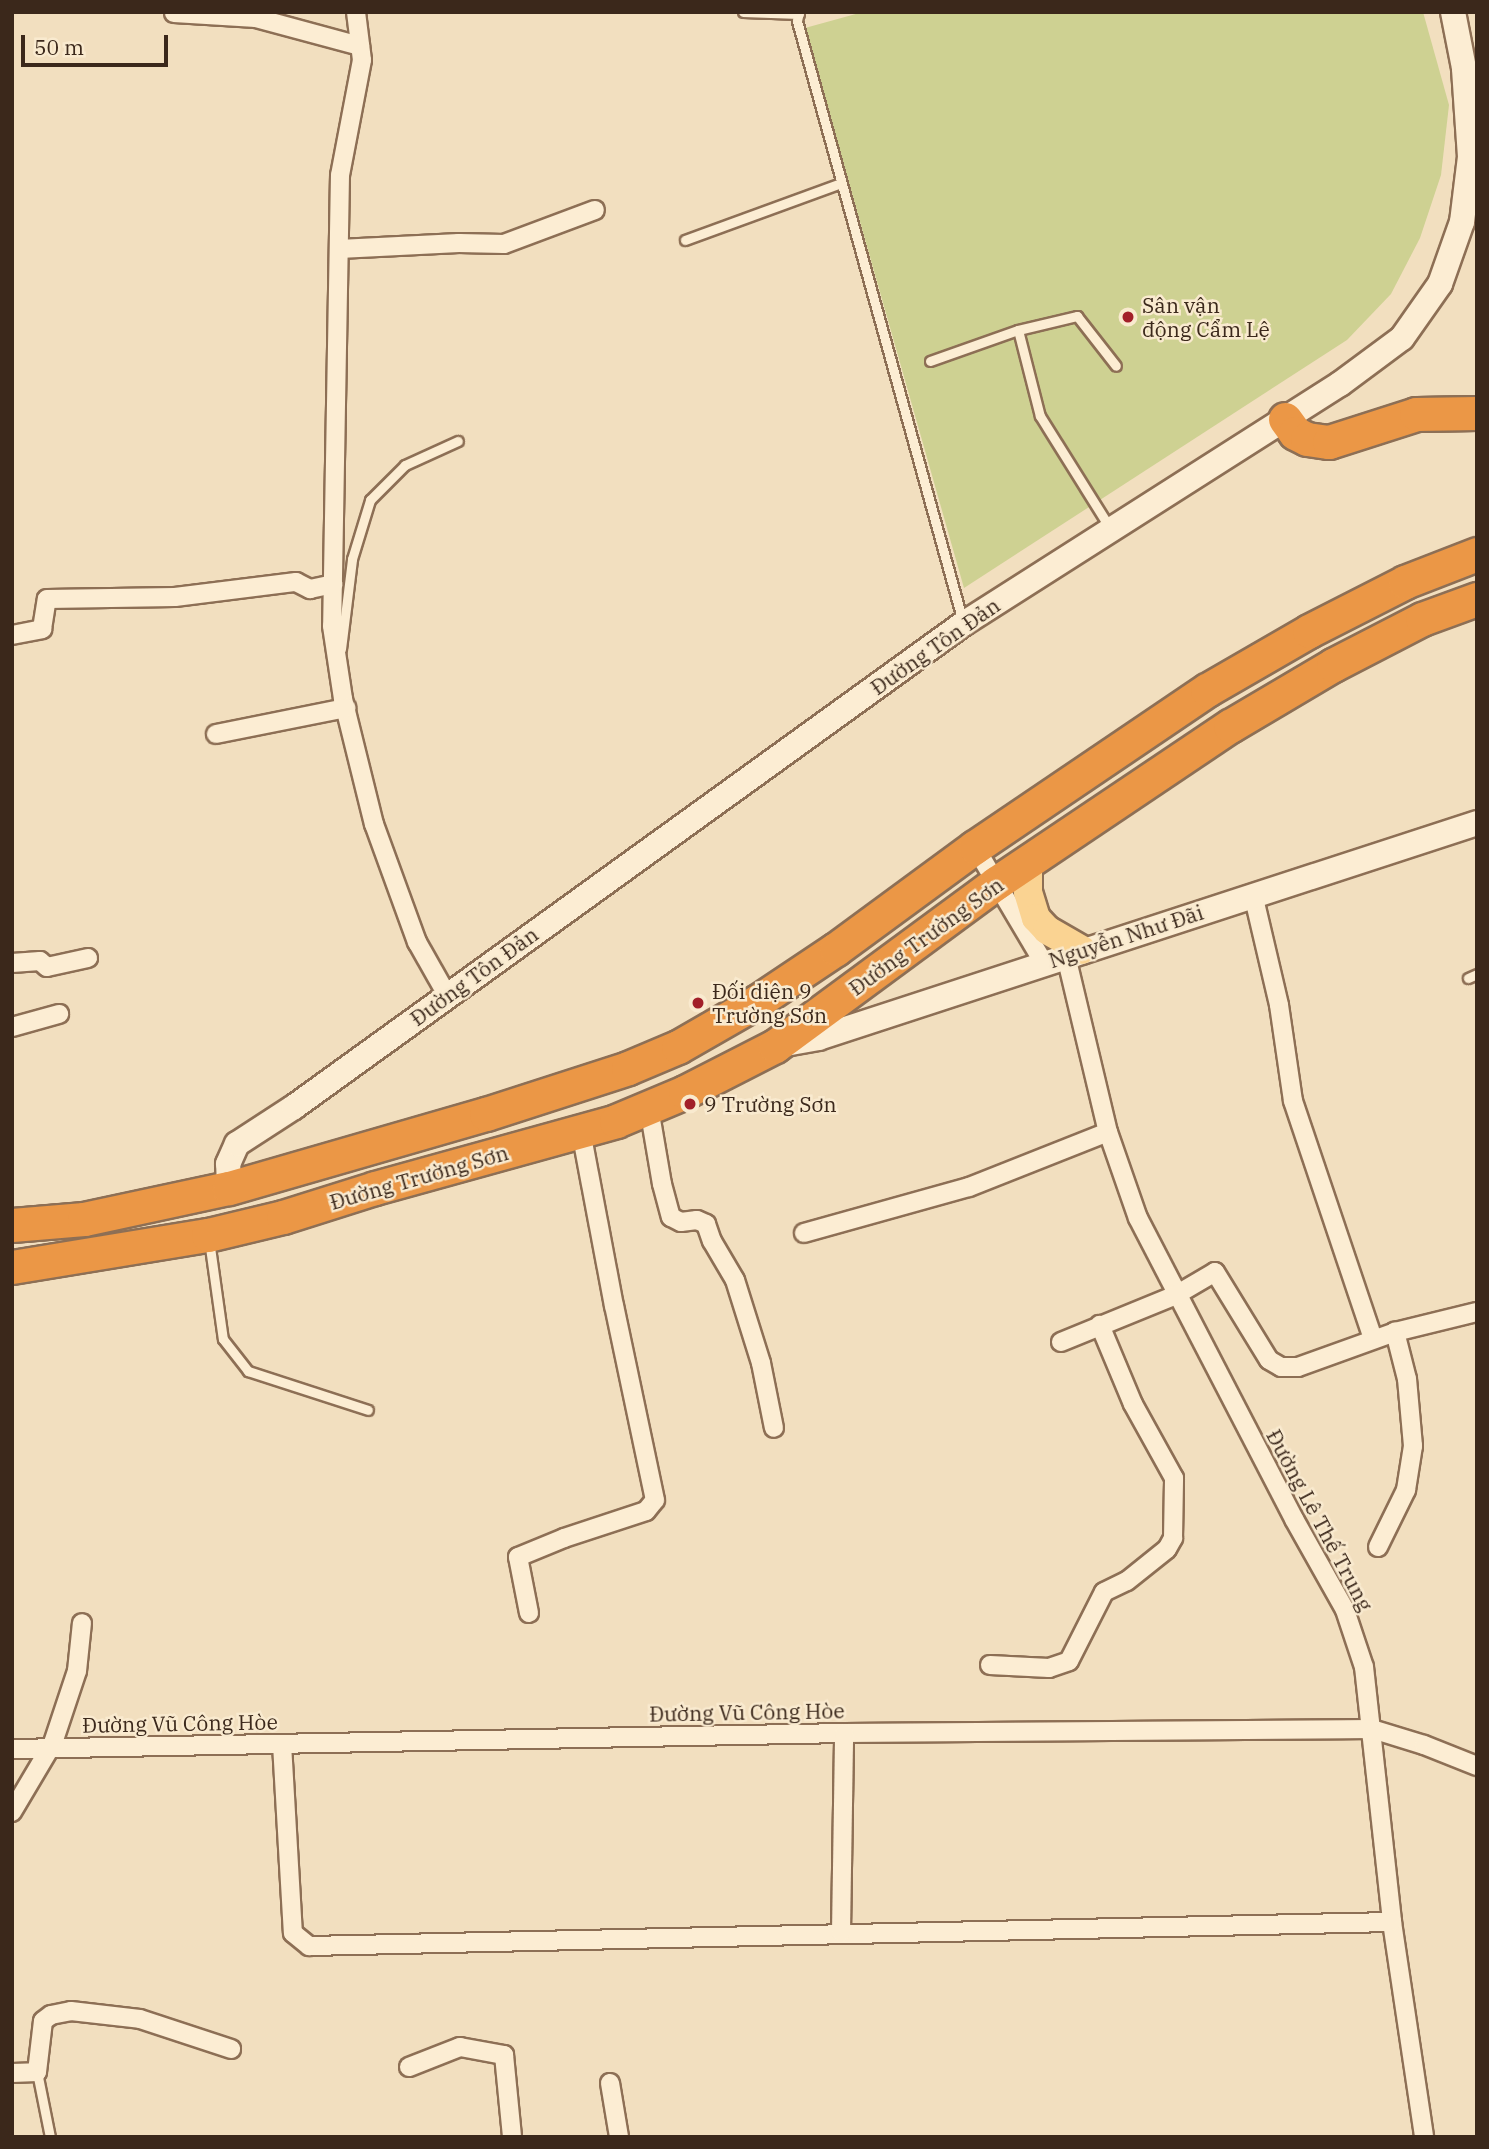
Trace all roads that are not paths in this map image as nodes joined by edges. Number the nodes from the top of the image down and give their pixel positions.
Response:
1 (356, 12) edge
2 (743, 12) edge
3 (1454, 12) edge
4 (174, 13) edge
5 (799, 13) edge
6 (360, 46) junction
7 (841, 183) junction
8 (595, 210) dead end
9 (685, 240) dead end
10 (339, 249) junction
11 (1018, 330) junction
12 (930, 361) dead end
13 (1116, 366) dead end
14 (1477, 413) edge
15 (1285, 419) junction
16 (458, 441) dead end
17 (1111, 530) junction
18 (1477, 554) edge
19 (333, 584) junction
20 (1477, 599) edge
21 (963, 624) junction
22 (12, 635) edge
23 (338, 668) junction
24 (346, 708) junction
25 (216, 734) dead end
26 (1477, 823) edge
27 (975, 848) junction
28 (1028, 863) junction
29 (996, 883) junction
30 (1252, 894) junction
31 (1064, 956) junction
32 (88, 958) dead end
33 (12, 962) edge
34 (447, 995) junction
35 (59, 1014) dead end
36 (12, 1027) edge
37 (775, 1046) junction
38 (649, 1108) junction
39 (581, 1131) junction
40 (1108, 1132) junction
41 (229, 1188) junction
42 (12, 1224) edge
43 (804, 1233) dead end
44 (208, 1235) junction
45 (12, 1267) edge
46 (1176, 1295) junction
47 (1477, 1312) edge
48 (1100, 1325) junction
49 (1395, 1332) junction
50 (1373, 1339) junction
51 (1061, 1342) dead end
52 (368, 1410) dead end
53 (774, 1428) dead end
54 (1378, 1548) dead end
55 (529, 1613) dead end
56 (82, 1623) dead end
57 (990, 1665) dead end
58 (1373, 1729) junction
59 (844, 1733) junction
60 (282, 1744) junction
61 (51, 1748) junction
62 (12, 1749) edge
63 (1477, 1766) edge
64 (12, 1812) edge
65 (1392, 1922) junction
66 (841, 1932) junction
67 (231, 2049) dead end
68 (409, 2067) dead end
69 (37, 2072) junction
70 (12, 2073) edge
71 (610, 2083) dead end
72 (50, 2137) edge
73 (512, 2137) edge
74 (619, 2137) edge
75 (1424, 2137) edge

1 - 6 street
2 - 5 lane
3 - 15 street, Đường Tôn Đản
4 - 6 street
5 - 7 lane
6 - 10 street
7 - 9 lane
7 - 21 lane
8 - 10 street
10 - 19 street
11 - 12 lane
11 - 13 lane
11 - 17 lane
14 - 15 highway
15 - 17 street, Đường Tôn Đản
16 - 23 lane
17 - 21 street, Đường Tôn Đản
18 - 27 highway, Đường Trường Sơn
19 - 22 street
19 - 23 street
20 - 28 highway, Đường Trường Sơn
21 - 34 street, Đường Tôn Đản
23 - 24 street
24 - 25 street
24 - 34 street
26 - 30 street, Nguyễn Như Đãi
27 - 29 street, Đường Lê Thế Trung
27 - 41 highway, Đường Trường Sơn
28 - 29 highway, Đường Trường Sơn
28 - 31 main road
29 - 31 street, Đường Lê Thế Trung
29 - 37 highway, Đường Trường Sơn
30 - 31 street, Nguyễn Như Đãi
30 - 50 street
31 - 37 street, Nguyễn Như Đãi
31 - 40 street, Đường Lê Thế Trung
32 - 33 street
34 - 41 street, Đường Tôn Đản
35 - 36 street
37 - 38 highway, Đường Trường Sơn
38 - 39 highway, Đường Trường Sơn
38 - 53 street
39 - 44 highway, Đường Trường Sơn
39 - 55 street
40 - 43 street
40 - 46 street, Đường Lê Thế Trung
41 - 42 highway, Đường Trường Sơn
44 - 45 highway, Đường Trường Sơn
44 - 52 lane
46 - 48 street
46 - 50 street
46 - 58 street, Đường Lê Thế Trung
47 - 49 street
48 - 51 street
48 - 57 street
49 - 50 street
49 - 54 street
56 - 61 street
58 - 59 street, Đường Vũ Công Hòe
58 - 63 street, Đường Vũ Công Hòe
58 - 65 street, Đường Lê Thế Trung
59 - 60 street, Đường Vũ Công Hòe
59 - 66 street
60 - 61 street, Đường Vũ Công Hòe
60 - 66 street
61 - 62 street, Đường Vũ Công Hòe
61 - 64 street
65 - 66 street
65 - 75 street, Đường Lê Thế Trung
67 - 69 street
68 - 73 street
69 - 70 street
69 - 72 lane
71 - 74 street

